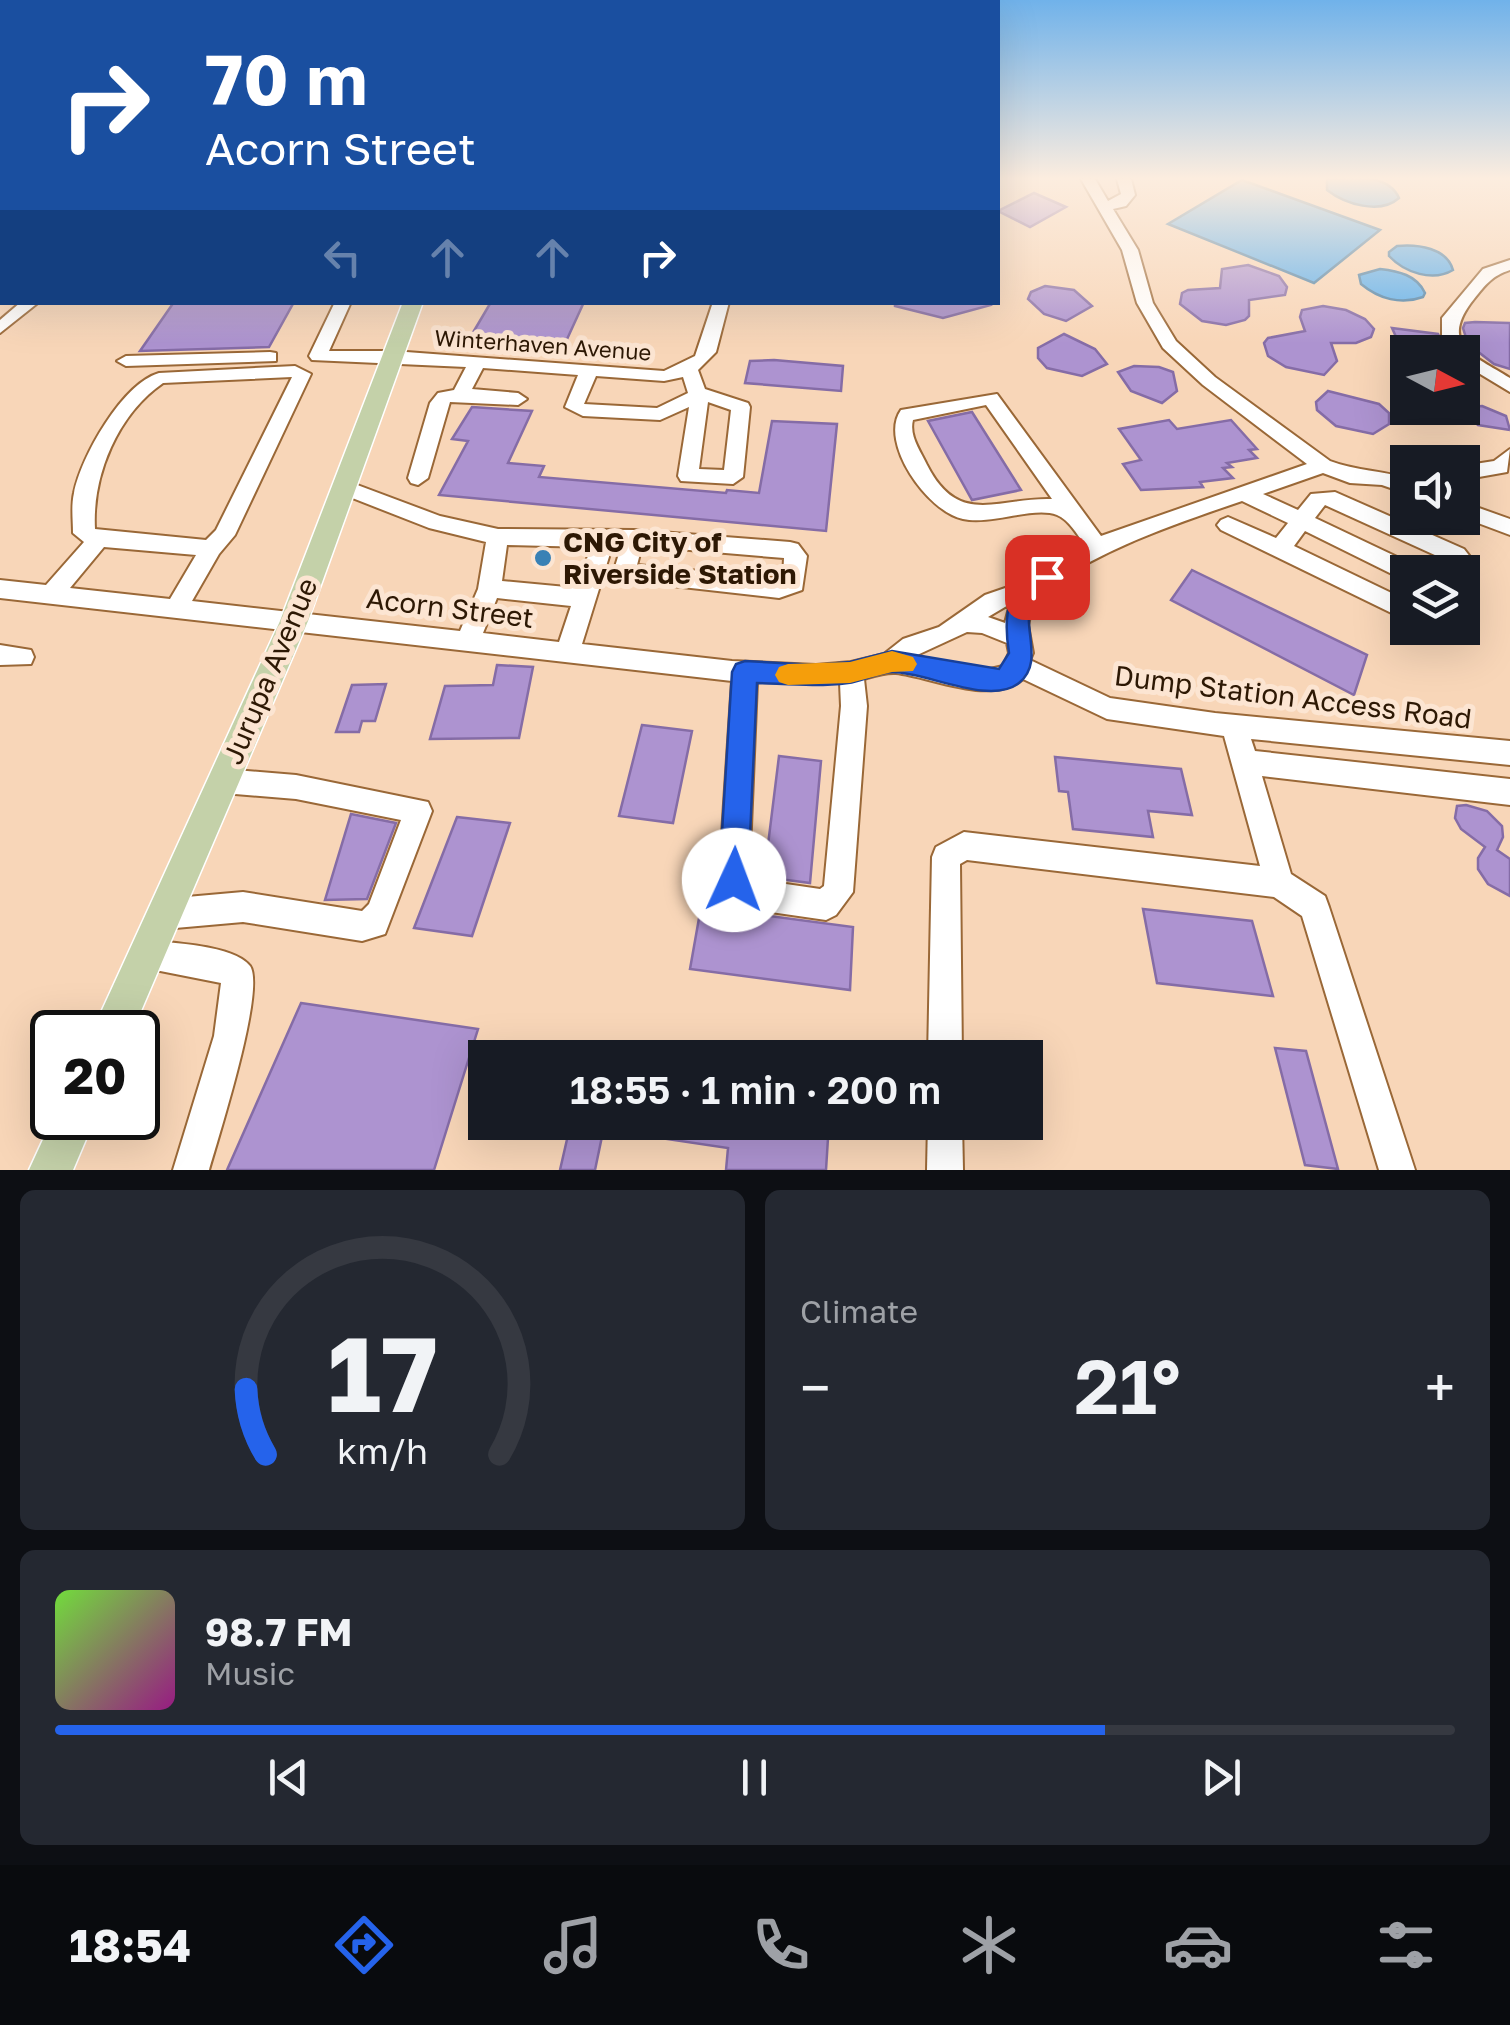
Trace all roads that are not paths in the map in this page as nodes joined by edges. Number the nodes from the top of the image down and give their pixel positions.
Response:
1 (1120, 234) edge
2 (1510, 265) edge
3 (27, 305) edge
4 (342, 305) edge
5 (412, 305) edge
6 (720, 305) edge
7 (0, 328) edge
8 (1450, 335) edge
9 (318, 356) junction
10 (392, 356) junction
11 (126, 361) dead end
12 (477, 362) junction
13 (1480, 366) edge
14 (589, 371) junction
15 (690, 371) junction
16 (1510, 386) edge
17 (461, 394) junction
18 (700, 394) junction
19 (518, 399) dead end
20 (1510, 456) edge
21 (1322, 466) junction
22 (1480, 470) edge
23 (418, 478) dead end
24 (1390, 480) edge
25 (344, 488) junction
26 (1244, 492) junction
27 (1480, 516) edge
28 (1076, 517) junction
29 (1297, 521) junction
30 (1228, 525) dead end
31 (1510, 528) edge
32 (498, 537) junction
33 (634, 538) junction
34 (99, 539) junction
35 (604, 540) junction
36 (1097, 546) junction
37 (211, 548) junction
38 (1280, 549) junction
39 (1454, 555) edge
40 (1390, 564) edge
41 (0, 589) edge
42 (490, 589) junction
43 (1025, 590) junction
44 (52, 594) junction
45 (585, 598) junction
46 (1390, 603) edge
47 (177, 608) junction
48 (294, 621) junction
49 (964, 623) junction
50 (1016, 637) junction
51 (468, 640) junction
52 (568, 652) junction
53 (892, 662) junction
54 (1018, 665) junction
55 (745, 672) junction
56 (850, 672) junction
57 (1234, 726) junction
58 (1510, 753) edge
59 (1244, 762) junction
60 (224, 781) junction
61 (1510, 792) edge
62 (1279, 883) junction
63 (164, 914) junction
64 (146, 955) junction
65 (122, 1010) edge
66 (946, 1040) edge
67 (64, 1140) edge
68 (945, 1140) edge
69 (51, 1170) edge
70 (191, 1170) edge
71 (945, 1170) edge
72 (1397, 1170) edge

1 - 21 street
2 - 8 street
3 - 7 street
4 - 9 street
5 - 10 main road, Jurupa Avenue
6 - 15 street
9 - 10 street, Winterhaven Avenue
9 - 11 street, Winterhaven Avenue
10 - 12 street, Winterhaven Avenue
10 - 25 main road, Jurupa Avenue
12 - 14 street, Winterhaven Avenue
12 - 17 street
13 - 16 street
14 - 15 street, Winterhaven Avenue
14 - 18 street
15 - 18 street
17 - 19 street
17 - 23 street
18 - 18 street
20 - 22 street
21 - 24 street
21 - 26 street, Acorn Street
25 - 32 street
25 - 48 main road, Jurupa Avenue
26 - 29 street
26 - 36 street, Acorn Street
27 - 31 street
28 - 28 street
28 - 36 street
29 - 38 street
29 - 39 street
29 - 40 street
30 - 38 street
32 - 35 street
32 - 42 street
33 - 33 street
33 - 35 street
34 - 37 street
34 - 37 street
34 - 44 street
35 - 45 street
36 - 43 street, Acorn Street
37 - 47 street
38 - 46 street
41 - 44 street, Acorn Street
42 - 45 street
42 - 51 street
43 - 49 street, Acorn Street
43 - 50 street
44 - 47 street, Acorn Street
45 - 52 street
47 - 48 street, Acorn Street
48 - 51 street, Acorn Street
48 - 60 main road, Jurupa Avenue
49 - 50 street
49 - 53 street, Acorn Street
50 - 54 street
51 - 52 street, Acorn Street
52 - 55 street, Acorn Street
53 - 54 street, Acorn Street
53 - 56 street, Acorn Street
54 - 57 street, Dump Station Access Road
55 - 56 street, Acorn Street
55 - 56 street
57 - 58 street, Dump Station Access Road
57 - 59 street
59 - 61 street
59 - 62 street
60 - 63 main road, Jurupa Avenue
60 - 63 street
62 - 66 street
62 - 72 street
63 - 64 main road, Jurupa Avenue
64 - 65 main road, Jurupa Avenue
64 - 70 street
67 - 69 main road
68 - 71 street

